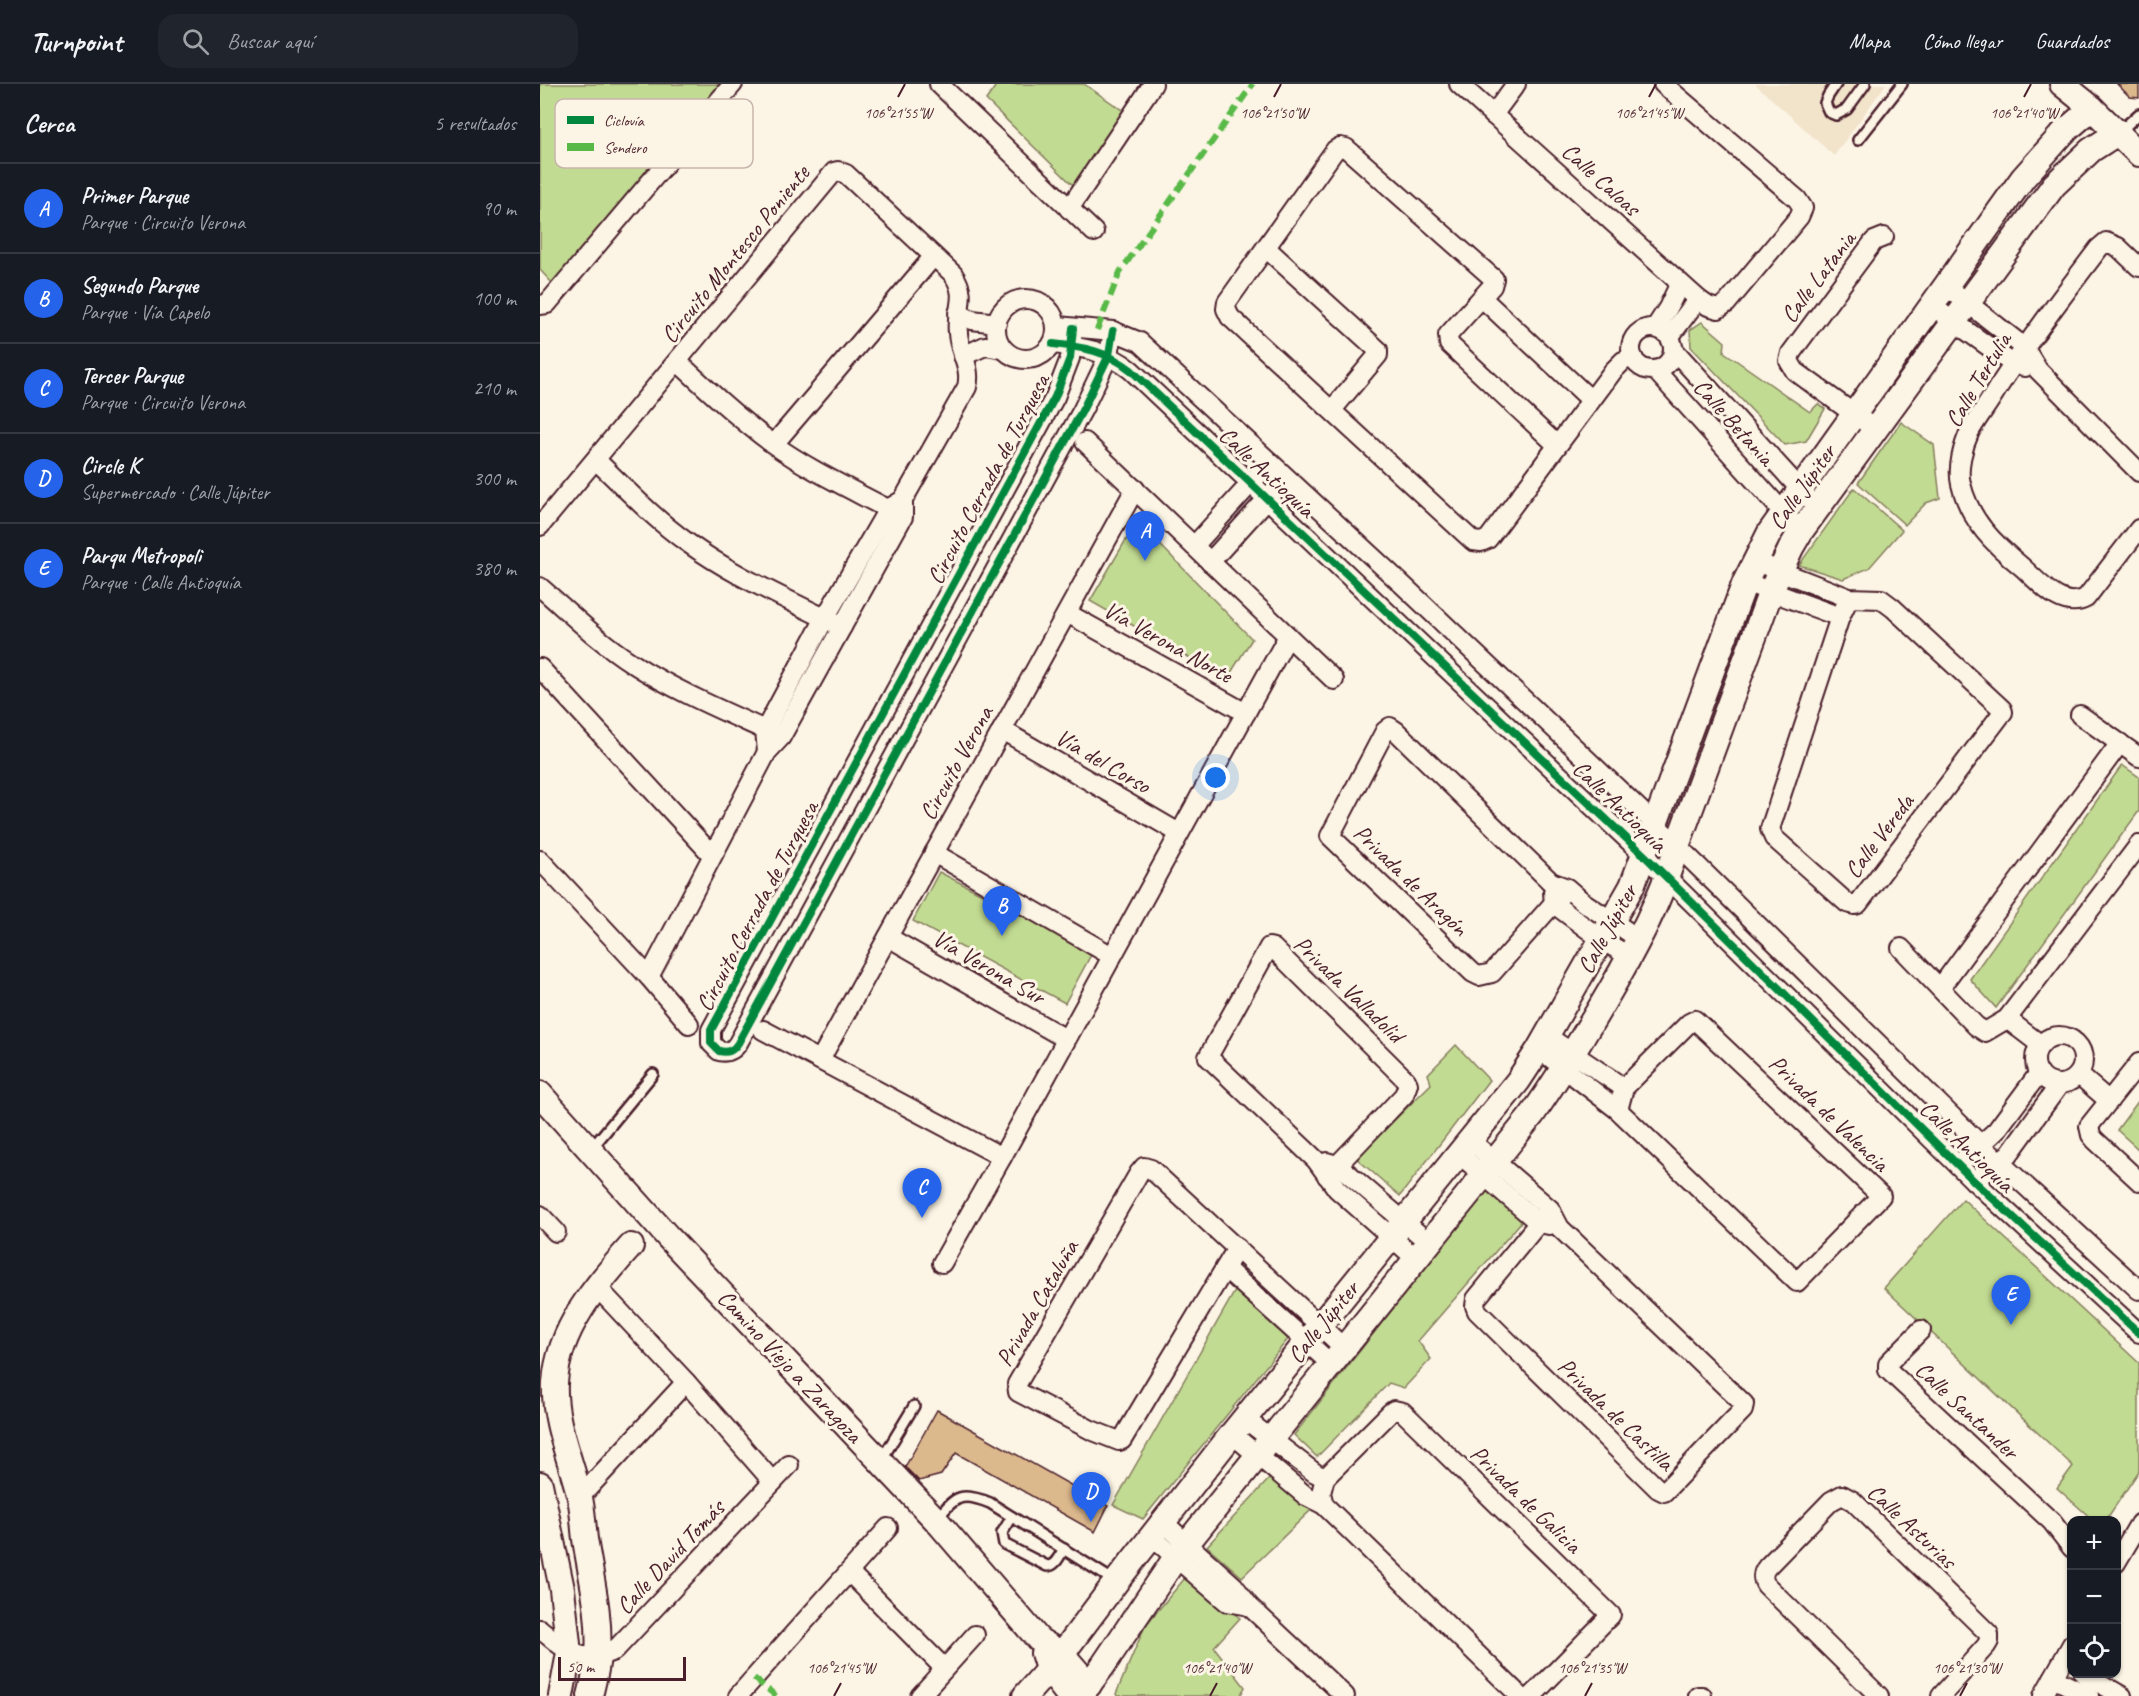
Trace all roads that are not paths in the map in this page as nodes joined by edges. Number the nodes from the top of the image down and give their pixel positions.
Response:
1 (733, 84) edge
2 (1153, 84) edge
3 (1459, 84) edge
4 (1516, 84) edge
5 (1664, 84) edge
6 (1836, 84) edge
7 (1865, 84) edge
8 (1902, 84) edge
9 (2062, 84) edge
10 (949, 87) edge
11 (720, 99) edge
12 (2092, 108) junction
13 (2139, 114) edge
14 (1493, 115) junction
15 (2119, 132) junction
16 (1858, 140) dead end
17 (2139, 154) edge
18 (662, 168) edge
19 (1069, 209) junction
20 (1094, 232) dead end
21 (1884, 237) dead end
22 (1266, 248) junction
23 (933, 257) junction
24 (2139, 267) edge
25 (1680, 283) junction
26 (1946, 286) junction
27 (1482, 298) junction
28 (1706, 304) junction
29 (540, 305) edge
30 (1932, 306) junction
31 (958, 313) junction
32 (1962, 313) junction
33 (996, 323) junction
34 (1113, 331) junction
35 (1064, 336) junction
36 (1666, 338) junction
37 (2024, 347) junction
38 (1003, 349) junction
39 (1109, 355) junction
40 (963, 356) junction
41 (1633, 357) junction
42 (678, 362) junction
43 (2013, 364) junction
44 (2038, 370) junction
45 (1656, 371) junction
46 (1591, 400) junction
47 (1858, 409) junction
48 (1332, 410) junction
49 (1880, 424) junction
50 (1085, 442) dead end
51 (774, 444) junction
52 (1557, 445) junction
53 (596, 460) junction
54 (1269, 463) junction
55 (2139, 472) edge
56 (1286, 478) junction
57 (1251, 483) junction
58 (1135, 489) junction
59 (1800, 490) junction
60 (1267, 499) junction
61 (898, 509) junction
62 (1818, 509) junction
63 (1783, 512) junction
64 (540, 526) edge
65 (2139, 530) edge
66 (1801, 531) junction
67 (981, 536) junction
68 (1194, 546) junction
69 (1007, 550) junction
70 (1210, 562) junction
71 (1750, 571) junction
72 (1776, 581) junction
73 (540, 587) edge
74 (1405, 587) junction
75 (1849, 598) junction
76 (1385, 609) junction
77 (1067, 613) junction
78 (1840, 617) junction
79 (825, 618) junction
80 (842, 627) junction
81 (1288, 636) junction
82 (540, 668) edge
83 (1334, 680) dead end
84 (1246, 713) junction
85 (2080, 715) dead end
86 (1002, 730) junction
87 (773, 734) junction
88 (2120, 743) junction
89 (2139, 757) edge
90 (1656, 825) junction
91 (1179, 833) junction
92 (2139, 845) edge
93 (1677, 846) junction
94 (934, 853) junction
95 (712, 855) junction
96 (1645, 856) junction
97 (540, 860) edge
98 (1668, 879) junction
99 (1559, 885) junction
100 (1554, 904) junction
101 (1607, 931) junction
102 (888, 937) junction
103 (1634, 948) junction
104 (1901, 948) dead end
105 (1112, 956) junction
106 (649, 977) junction
107 (1940, 988) junction
108 (2007, 1019) junction
109 (689, 1024) dead end
110 (763, 1030) dead end
111 (1066, 1039) junction
112 (1543, 1042) junction
113 (2041, 1045) junction
114 (820, 1060) junction
115 (1569, 1061) junction
116 (2139, 1063) edge
117 (2039, 1073) junction
118 (653, 1074) dead end
119 (2079, 1075) junction
120 (2061, 1084) junction
121 (1624, 1088) junction
122 (540, 1094) edge
123 (2109, 1101) junction
124 (1618, 1110) junction
125 (1981, 1145) junction
126 (1465, 1148) junction
127 (591, 1149) junction
128 (1002, 1157) junction
129 (1999, 1162) junction
130 (1958, 1165) junction
131 (1489, 1168) junction
132 (1332, 1170) junction
133 (1974, 1181) junction
134 (2139, 1181) edge
135 (540, 1215) edge
136 (1545, 1216) junction
137 (1398, 1230) junction
138 (555, 1232) dead end
139 (631, 1246) dead end
140 (1237, 1248) junction
141 (1422, 1250) junction
142 (942, 1263) dead end
143 (1225, 1268) junction
144 (596, 1286) junction
145 (2139, 1290) edge
146 (1921, 1330) dead end
147 (2139, 1333) edge
148 (1313, 1334) junction
149 (1338, 1356) junction
150 (686, 1382) junction
151 (914, 1406) dead end
152 (1238, 1426) junction
153 (1265, 1447) junction
154 (880, 1461) junction
155 (789, 1465) dead end
156 (1325, 1478) junction
157 (773, 1482) junction
158 (540, 1484) edge
159 (580, 1497) junction
160 (1324, 1505) junction
161 (1012, 1517) junction
162 (936, 1520) junction
163 (2052, 1522) junction
164 (2139, 1524) edge
165 (2067, 1526) edge
166 (888, 1528) dead end
167 (1157, 1529) junction
168 (2067, 1542) edge
169 (1064, 1549) junction
170 (1182, 1550) junction
171 (2121, 1553) edge
172 (849, 1572) junction
173 (1116, 1582) junction
174 (540, 1629) edge
175 (975, 1635) dead end
176 (569, 1653) junction
177 (598, 1658) junction
178 (1055, 1661) junction
179 (2067, 1664) edge
180 (944, 1668) junction
181 (2053, 1678) junction
182 (2091, 1678) edge
183 (1324, 1688) edge
184 (1084, 1693) edge
185 (561, 1696) edge
186 (590, 1696) edge
187 (738, 1696) edge
188 (920, 1696) edge
189 (1025, 1696) edge
190 (1345, 1696) edge
191 (1520, 1696) edge
192 (1532, 1696) edge
193 (1879, 1696) edge
194 (1941, 1696) edge
195 (2043, 1696) edge
196 (2089, 1696) edge
197 (2122, 1696) edge

1 - 11 street
2 - 19 street
3 - 14 street, Calle Caloas
4 - 14 street
5 - 28 street
6 - 7 lane
8 - 16 lane
9 - 12 main road
10 - 19 street
12 - 15 main road
12 - 26 main road, Calle Júpiter
13 - 15 lane
14 - 25 street, Calle Caloas
15 - 17 main road
15 - 32 main road, Calle Júpiter
18 - 29 street
19 - 20 street
21 - 47 street, Calle Latania
22 - 27 street
22 - 48 street
22 - 48 street
23 - 31 street, Circuito Montesco Poniente
23 - 42 street, Circuito Montesco Poniente
23 - 51 street
24 - 37 street, Calle Tertulia
25 - 28 street, Calle Caloas
25 - 36 street
26 - 30 main road, Calle Júpiter
26 - 32 street
27 - 46 street
27 - 52 street
28 - 36 street
30 - 32 street
30 - 47 main road, Calle Júpiter
31 - 33 street
31 - 40 street, Circuito Montesco Poniente
32 - 37 street
32 - 43 street
32 - 49 main road, Calle Júpiter
33 - 35 street
33 - 38 street
34 - 35 street, Calle Antioquía
34 - 39 street, Circuito Cerrada de Turquesa
34 - 54 street, Calle Antioquía
35 - 38 street
35 - 39 street, Calle Antioquía
35 - 67 street, Circuito Cerrada de Turquesa
36 - 41 street
36 - 45 street
36 - 59 street, Calle Betania
37 - 43 street, Calle Tertulia
37 - 44 street
38 - 40 street
39 - 57 street, Calle Antioquía
39 - 69 street, Circuito Cerrada de Turquesa
40 - 61 street, Circuito Montesco Poniente
41 - 45 street
41 - 46 street
42 - 51 street
42 - 53 street, Circuito Montesco Poniente
43 - 44 street
43 - 65 street, Calle Tertulia
44 - 55 street
45 - 63 street, Calle Betania
46 - 52 street
47 - 49 street, Calle Latania
47 - 59 main road, Calle Júpiter
48 - 52 street
49 - 62 main road, Calle Júpiter
50 - 58 street
51 - 61 street
53 - 64 street, Circuito Montesco Poniente
53 - 79 street
54 - 56 street, Calle Antioquía
54 - 57 street
56 - 60 street
56 - 74 street, Calle Antioquía
57 - 60 street, Calle Antioquía
57 - 68 street
58 - 68 street
58 - 77 street, Circuito Verona
59 - 62 street, Calle Betania
59 - 63 main road, Calle Júpiter
60 - 70 street
60 - 76 street, Calle Antioquía
61 - 79 street
61 - 80 street
62 - 66 main road, Calle Júpiter
63 - 66 street, Calle Betania
63 - 71 main road, Calle Júpiter
66 - 72 main road, Calle Júpiter
67 - 69 street
67 - 69 street, Circuito Cerrada de Turquesa
68 - 70 street
70 - 81 street
71 - 72 street, Calle Vereda
71 - 90 main road, Calle Júpiter
72 - 75 street, Calle Vereda
72 - 78 street, Calle Vereda
72 - 93 main road, Calle Júpiter
73 - 87 street
74 - 76 street
74 - 90 street, Calle Antioquía
75 - 78 street, Calle Vereda
75 - 78 street, Calle Vereda
76 - 96 street, Calle Antioquía
77 - 84 street, Vía Verona Norte
77 - 86 street, Circuito Verona
79 - 80 street
79 - 87 street
80 - 87 street
81 - 83 street
81 - 84 street
82 - 95 street
84 - 91 street
85 - 88 street
86 - 91 street, Vía del Corso
86 - 94 street, Circuito Verona
87 - 95 street
88 - 89 street
88 - 107 street
90 - 93 street, Calle Antioquía
90 - 96 main road, Calle Júpiter
91 - 105 street
92 - 108 street
93 - 98 main road, Calle Júpiter
93 - 125 street, Calle Antioquía
94 - 102 street, Circuito Verona
94 - 105 street
95 - 106 street
96 - 98 street, Calle Antioquía
96 - 101 main road, Calle Júpiter
97 - 106 street
98 - 103 main road, Calle Júpiter
98 - 130 street, Calle Antioquía
99 - 100 street, Privada de Aragón
99 - 100 street, Privada de Aragón
99 - 101 street, Privada de Aragón
100 - 101 street, Privada de Aragón
101 - 103 street, Privada de Aragón
101 - 112 main road, Calle Júpiter
102 - 111 street, Vía Verona Sur
102 - 114 street, Circuito Verona
103 - 115 main road, Calle Júpiter
104 - 107 street
105 - 111 street
106 - 109 street
107 - 108 street
108 - 113 street
110 - 114 street
111 - 128 street
112 - 115 street
112 - 126 main road, Calle Júpiter
113 - 117 street
113 - 119 street
114 - 128 street
115 - 121 street
115 - 124 street
115 - 131 main road, Calle Júpiter
116 - 123 street
117 - 120 street
117 - 125 street
118 - 127 lane
119 - 120 street
119 - 123 street
120 - 129 street
121 - 124 street, Privada de Valencia
121 - 124 street, Privada de Valencia
122 - 127 main road, Camino Viejo a Zaragoza
123 - 134 street
125 - 129 street, Calle Antioquía
125 - 130 street
126 - 131 street, Privada de Castilla
126 - 137 main road, Calle Júpiter
127 - 154 main road, Camino Viejo a Zaragoza
128 - 142 street
129 - 133 street
129 - 145 street, Calle Antioquía
130 - 133 street, Calle Antioquía
131 - 136 street, Privada de Castilla
131 - 141 main road, Calle Júpiter
132 - 132 street, Privada Valladolid
132 - 137 street, Privada Valladolid
133 - 147 street, Calle Antioquía
135 - 138 street
136 - 136 street, Privada de Castilla
137 - 141 street, Privada Valladolid
137 - 148 main road, Calle Júpiter
139 - 144 main road
140 - 143 street, Privada Cataluña
140 - 143 street, Privada Cataluña
140 - 148 street, Privada Cataluña
141 - 149 main road, Calle Júpiter
143 - 148 street, Privada Cataluña
144 - 150 street
144 - 159 main road
146 - 163 street, Calle Santander
148 - 149 street, Privada Cataluña
148 - 152 main road, Calle Júpiter
149 - 153 main road, Calle Júpiter
150 - 157 street
150 - 159 street
151 - 154 lane
152 - 153 street
152 - 167 main road, Calle Júpiter
153 - 156 street
153 - 160 street
153 - 170 main road, Calle Júpiter
154 - 162 main road, Camino Viejo a Zaragoza
155 - 157 street, Calle David Tomás
156 - 160 street
156 - 192 street, Privada de Galicia
157 - 177 street, Calle David Tomás
158 - 176 main road
159 - 177 main road
160 - 191 street
161 - 162 lane
161 - 169 lane
161 - 169 lane
162 - 178 main road, Camino Viejo a Zaragoza
163 - 165 street, Calle Santander
163 - 168 street, Calle Santander
164 - 171 street
166 - 172 street
167 - 170 street
167 - 173 main road, Calle Júpiter
169 - 173 lane
170 - 183 street
170 - 184 main road, Calle Júpiter
172 - 180 street
172 - 187 street
173 - 178 main road, Calle Júpiter
174 - 176 street
175 - 180 street
176 - 177 street
176 - 185 main road
177 - 186 main road
178 - 184 main road, Camino Viejo a Zaragoza
178 - 189 main road, Calle Júpiter
179 - 181 street
180 - 188 street
181 - 195 street
181 - 196 street
182 - 197 street
183 - 190 street
193 - 194 street, Calle Asturias

